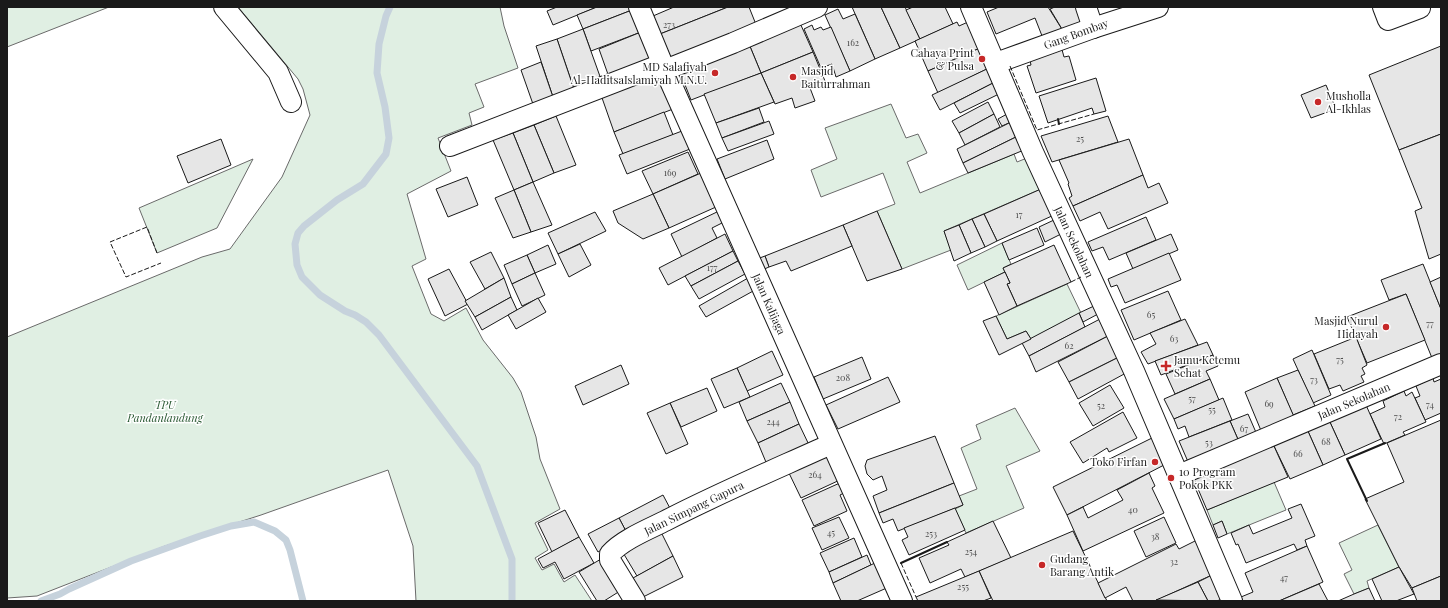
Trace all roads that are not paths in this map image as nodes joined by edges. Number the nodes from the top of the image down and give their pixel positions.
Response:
1 (224, 7) edge
2 (639, 7) edge
3 (817, 7) edge
4 (971, 7) edge
5 (1086, 7) edge
6 (1158, 7) edge
7 (1383, 7) edge
8 (1420, 8) dead end
9 (1093, 28) junction
10 (996, 63) junction
11 (663, 67) junction
12 (291, 102) dead end
13 (450, 146) dead end
14 (1441, 364) edge
15 (831, 444) junction
16 (1179, 475) junction
17 (635, 601) edge
18 (902, 601) edge
19 (1232, 601) edge

1 - 12 street
2 - 11 street, Jalan Kalijaga
3 - 11 street
4 - 10 street, Jalan Sekolahan
5 - 9 street
6 - 9 street, Gang Bombay
7 - 8 street
9 - 10 street, Gang Bombay
10 - 16 street, Jalan Sekolahan
11 - 13 street
11 - 15 street, Jalan Kalijaga
14 - 16 street, Jalan Sekolahan
15 - 17 street, Jalan Simpang Gapura
15 - 18 street, Jalan Kalijaga
16 - 19 street, Jalan Sekolahan

